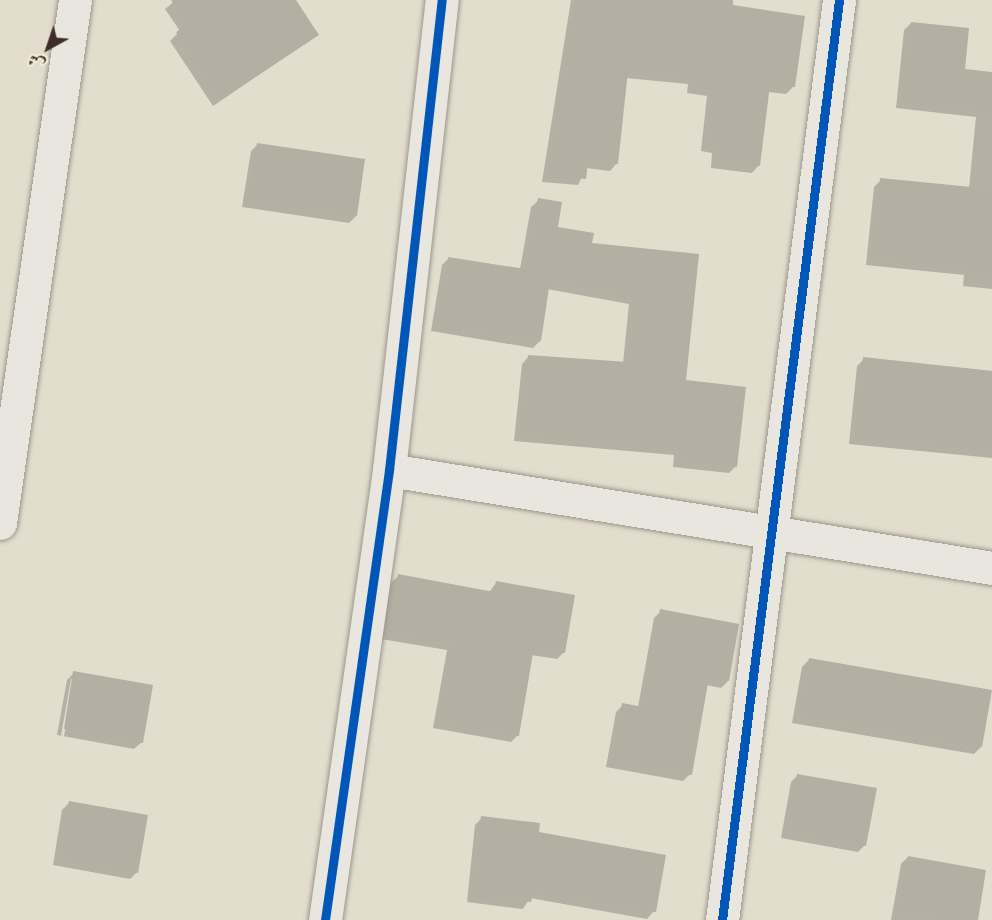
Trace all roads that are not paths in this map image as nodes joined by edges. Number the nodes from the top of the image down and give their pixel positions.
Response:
1 (75, 0) edge
2 (442, 0) edge
3 (839, 0) edge
4 (5, 448) edge
5 (389, 470) junction
6 (0, 523) edge
7 (773, 536) junction
8 (992, 568) edge
9 (325, 920) edge
10 (722, 920) edge

1 - 4 street
2 - 5 street
3 - 7 street
4 - 6 street
5 - 7 street
5 - 9 street
7 - 8 street
7 - 10 street

